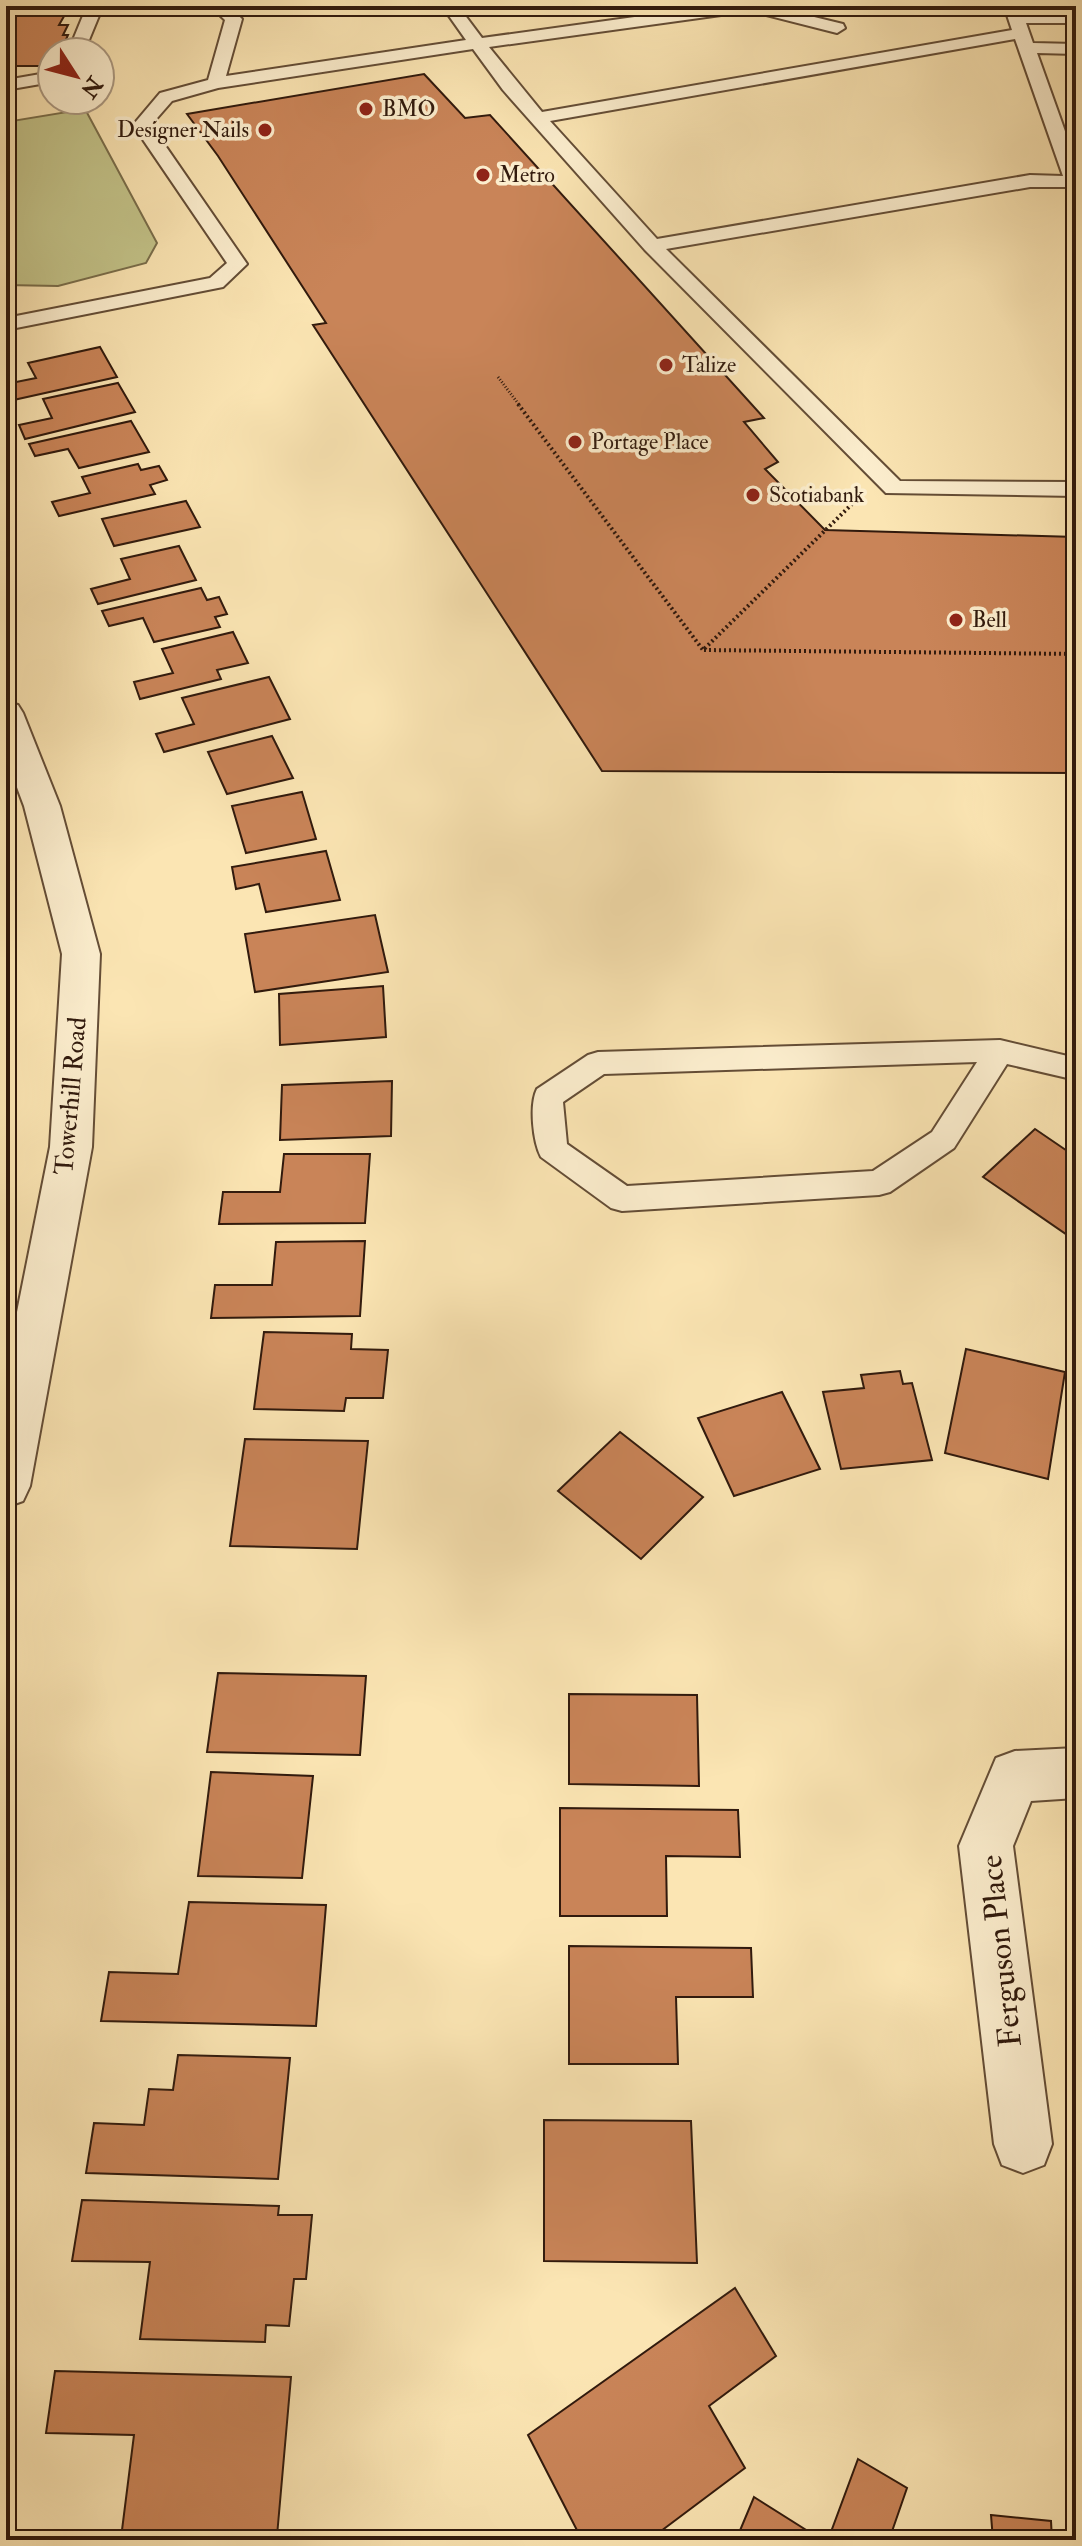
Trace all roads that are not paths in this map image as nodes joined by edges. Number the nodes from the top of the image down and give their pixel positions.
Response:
1 (95, 6) edge
2 (218, 6) edge
3 (450, 6) edge
4 (1076, 18) edge
5 (1019, 26) edge
6 (837, 28) dead end
7 (83, 36) edge
8 (480, 44) junction
9 (1076, 49) edge
10 (36, 80) edge
11 (216, 83) junction
12 (6, 85) edge
13 (540, 118) junction
14 (1075, 184) edge
15 (652, 246) junction
16 (6, 310) edge
17 (59, 314) junction
18 (6, 324) edge
19 (1076, 489) edge
20 (6, 713) edge
21 (1000, 1051) junction
22 (1076, 1069) edge
23 (6, 1486) edge
24 (1076, 1773) edge
25 (1023, 2144) dead end

1 - 7 lane
2 - 11 lane
3 - 8 lane
4 - 5 lane
5 - 9 lane
5 - 13 lane
5 - 14 lane
6 - 8 lane
8 - 11 lane
8 - 13 lane
10 - 12 lane
11 - 17 lane
13 - 15 lane
14 - 15 lane
15 - 19 lane
16 - 17 lane
17 - 18 lane
20 - 23 street, Towerhill Road
21 - 21 lane
21 - 22 lane
24 - 25 street, Ferguson Place

